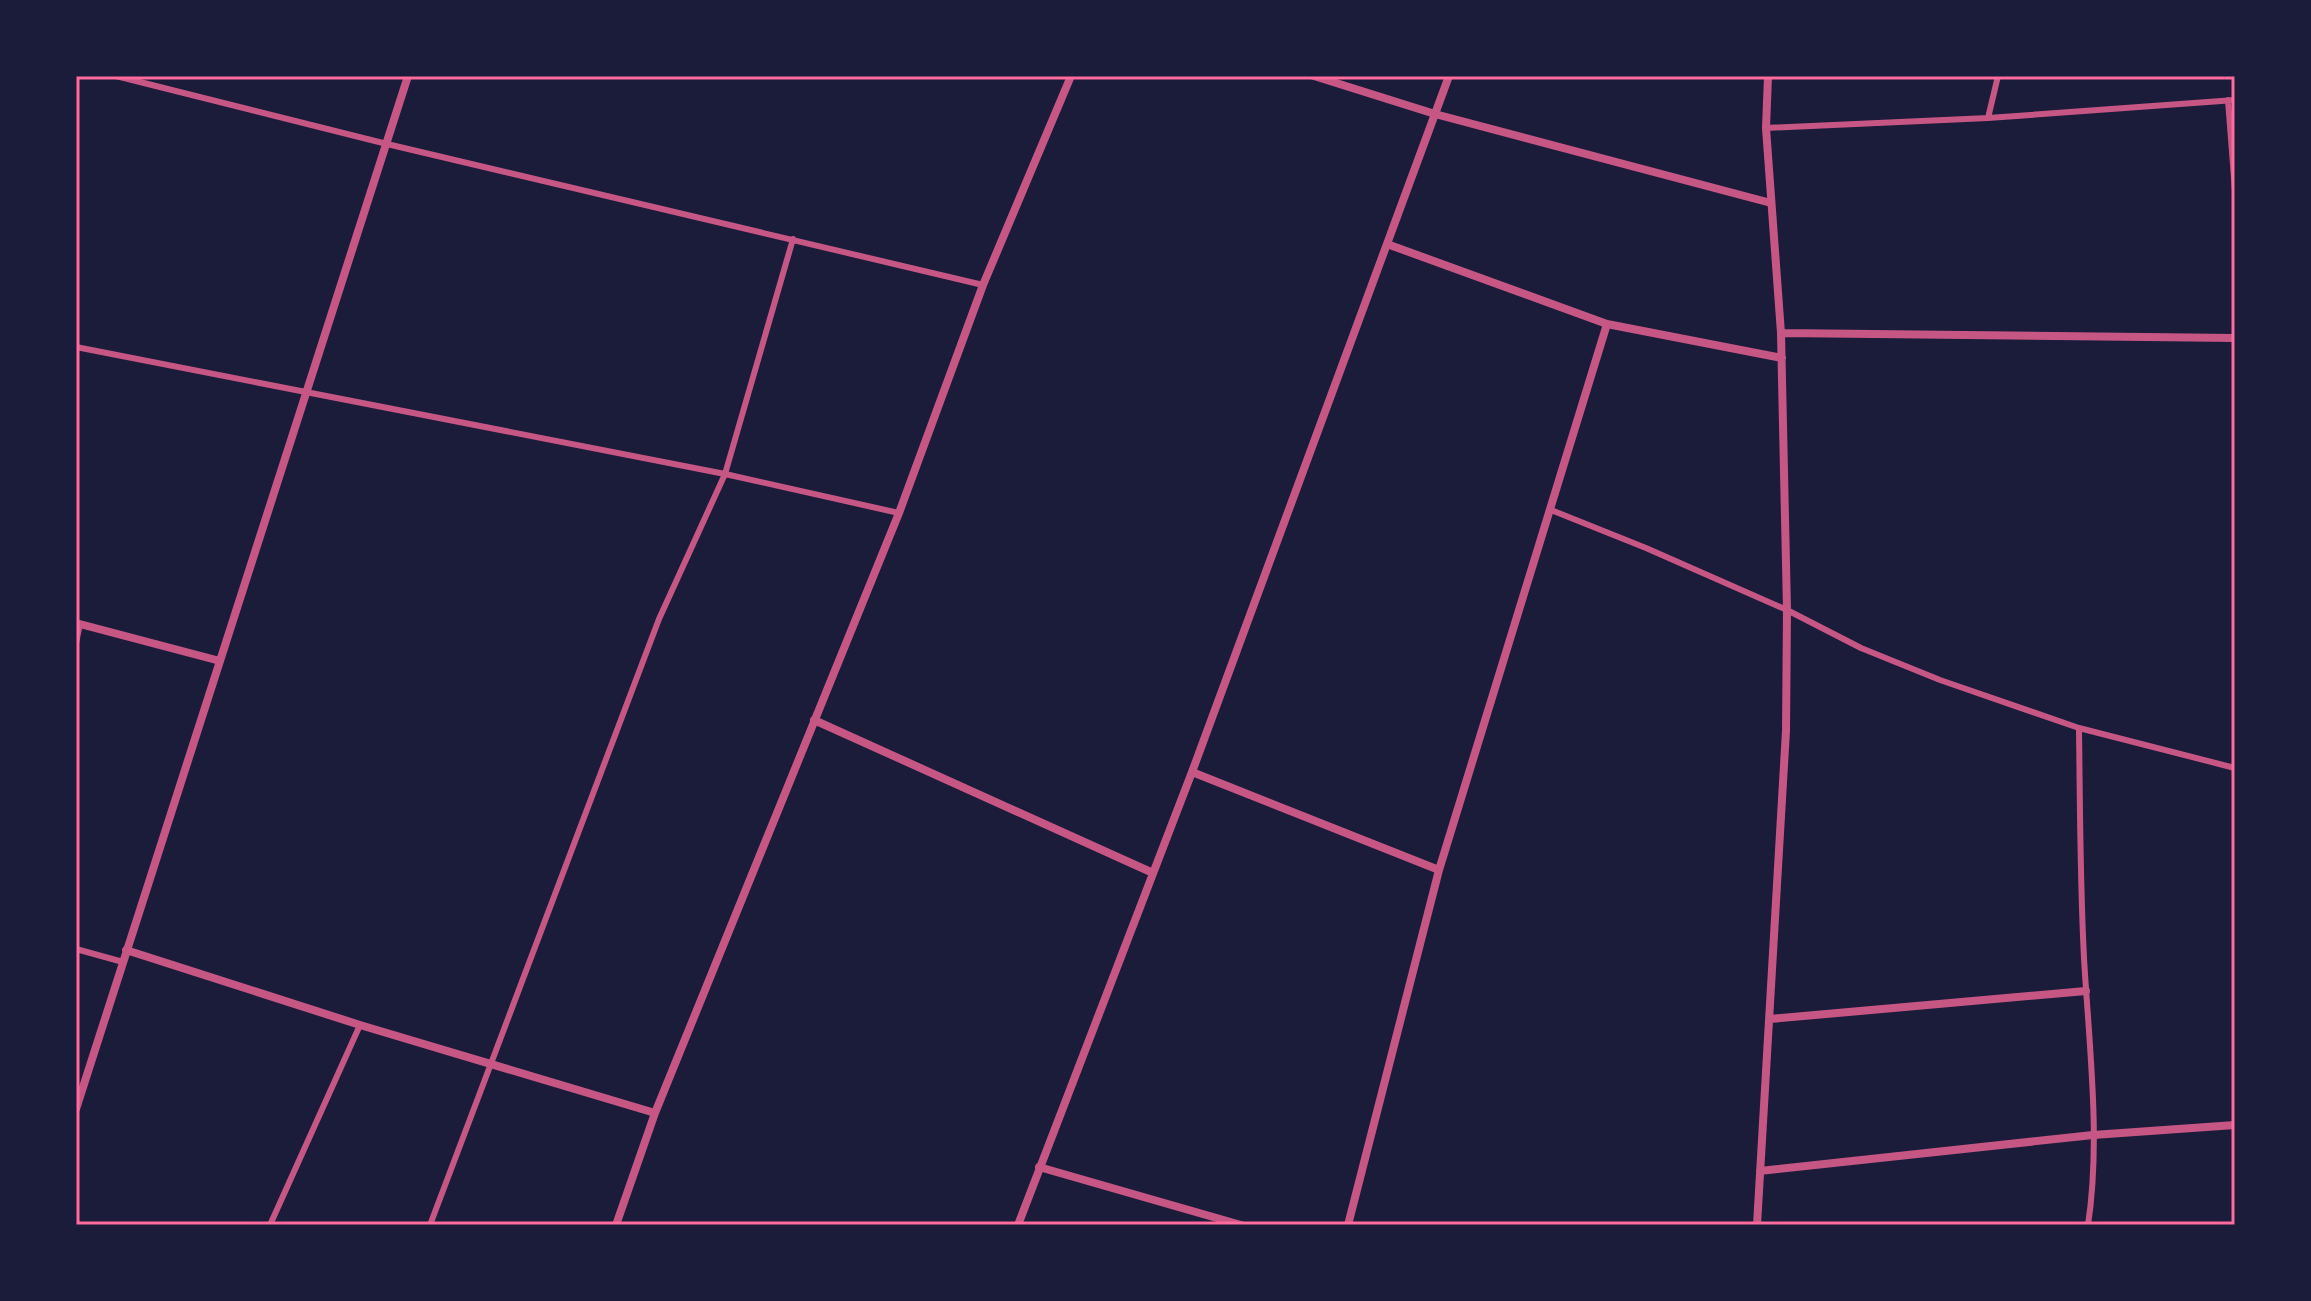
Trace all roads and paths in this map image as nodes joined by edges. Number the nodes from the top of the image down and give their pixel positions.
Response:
1 (116, 76) edge
2 (408, 76) edge
3 (1071, 76) edge
4 (1314, 76) edge
5 (1449, 76) edge
6 (1768, 76) edge
7 (1998, 76) edge
8 (2232, 100) edge
9 (1435, 114) junction
10 (1988, 118) junction
11 (1766, 128) junction
12 (387, 144) junction
13 (2235, 191) edge
14 (1771, 203) junction
15 (793, 239) junction
16 (1387, 244) junction
17 (983, 285) junction
18 (1607, 324) junction
19 (1781, 333) junction
20 (2235, 338) edge
21 (76, 347) edge
22 (1782, 358) junction
23 (305, 392) junction
24 (725, 474) junction
25 (1551, 510) junction
26 (899, 513) junction
27 (1787, 610) junction
28 (78, 624) edge
29 (76, 643) edge
30 (220, 661) junction
31 (814, 720) junction
32 (2079, 728) junction
33 (2235, 768) edge
34 (1192, 772) junction
35 (1439, 870) junction
36 (1153, 873) junction
37 (76, 949) edge
38 (126, 950) junction
39 (123, 962) junction
40 (2086, 991) junction
41 (1770, 1019) junction
42 (360, 1025) junction
43 (492, 1065) junction
44 (76, 1109) edge
45 (655, 1113) junction
46 (2235, 1125) edge
47 (2093, 1135) junction
48 (1039, 1167) junction
49 (1760, 1171) junction
50 (270, 1225) edge
51 (430, 1225) edge
52 (616, 1225) edge
53 (1018, 1225) edge
54 (1241, 1225) edge
55 (1348, 1225) edge
56 (1757, 1225) edge
57 (2088, 1225) edge

1 - 12 lane
2 - 12 street
3 - 17 street
4 - 9 street
5 - 9 street
6 - 11 street
7 - 10 lane
8 - 10 lane
8 - 13 lane
9 - 14 street
9 - 16 street
10 - 11 lane
11 - 14 street
12 - 15 lane
12 - 23 street
14 - 19 street
15 - 17 lane
15 - 24 lane
16 - 18 street
16 - 34 street
17 - 26 street
18 - 22 street
18 - 25 street
19 - 20 street
19 - 22 street
21 - 23 lane
22 - 27 street
23 - 24 lane
23 - 30 street
24 - 26 lane
24 - 43 lane
25 - 27 lane
25 - 35 street
26 - 31 street
27 - 32 lane
27 - 41 street
28 - 29 lane
28 - 30 street
30 - 38 street
31 - 36 street
31 - 45 street
32 - 33 lane
32 - 40 lane
34 - 35 street
34 - 36 street
35 - 55 street
36 - 48 street
37 - 39 lane
38 - 39 street
38 - 42 street
39 - 44 street
40 - 41 street
40 - 47 lane
41 - 49 street
42 - 43 street
42 - 50 lane
43 - 45 street
43 - 51 lane
45 - 52 street
46 - 47 street
47 - 49 street
47 - 57 lane
48 - 53 street
48 - 54 street
49 - 56 street

